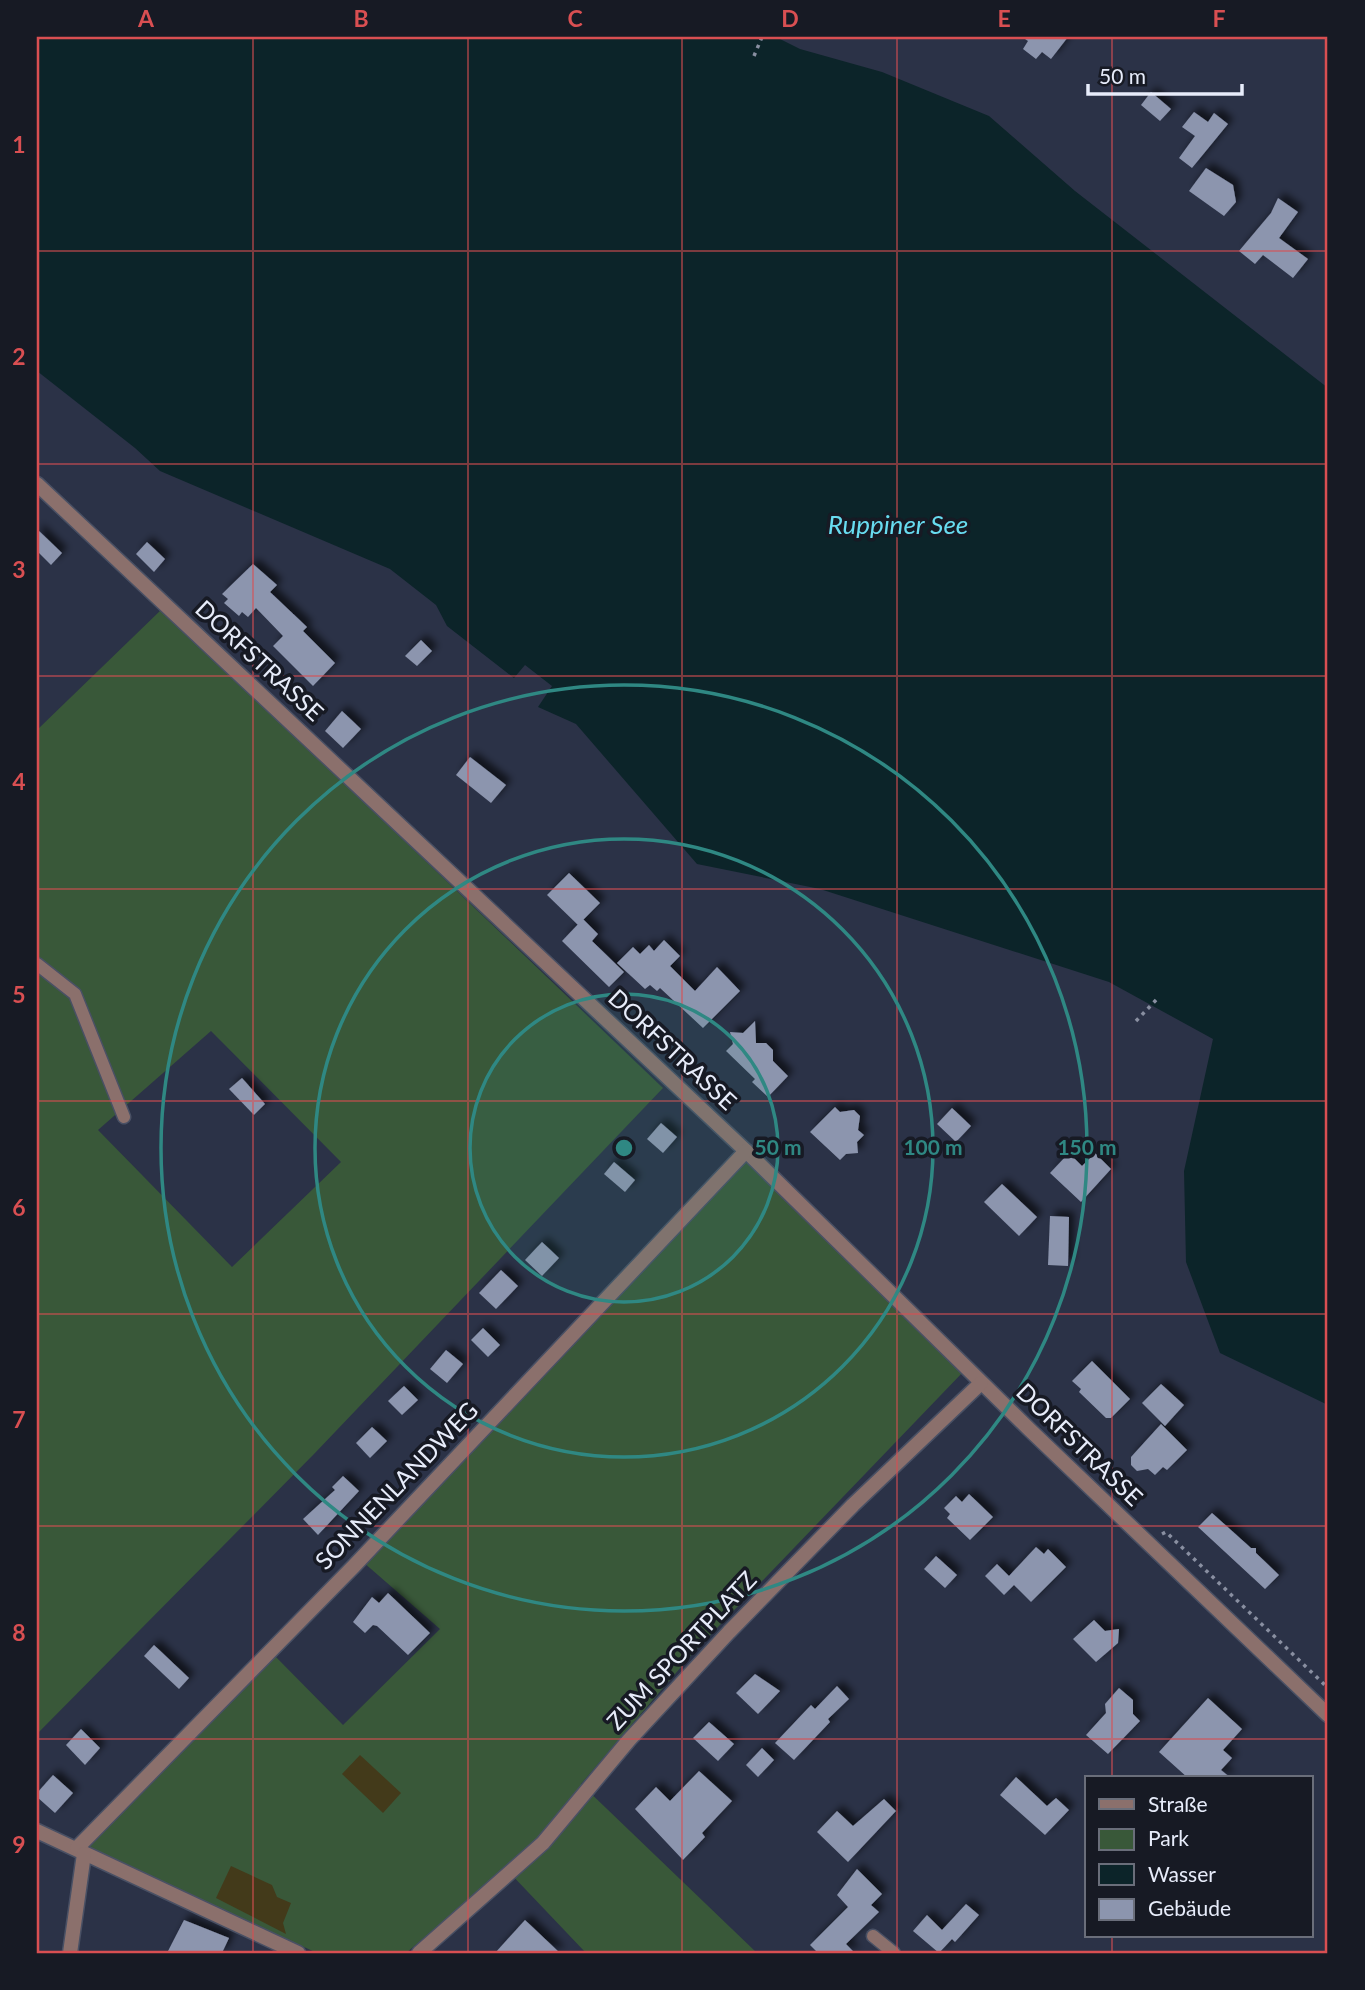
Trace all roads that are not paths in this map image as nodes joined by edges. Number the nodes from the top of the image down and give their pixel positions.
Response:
1 (37, 484) edge
2 (37, 964) edge
3 (124, 1117) dead end
4 (746, 1151) junction
5 (981, 1383) junction
6 (1328, 1715) edge
7 (37, 1830) edge
8 (81, 1851) junction
9 (873, 1936) dead end
10 (70, 1953) edge
11 (298, 1953) edge
12 (419, 1953) edge
13 (894, 1953) edge

1 - 4 street, DORFSTRASSE
2 - 3 lane
4 - 5 street, DORFSTRASSE
4 - 8 street, SONNENLANDWEG
5 - 6 street, DORFSTRASSE
5 - 12 street, ZUM SPORTPLATZ
7 - 8 street
8 - 10 street
8 - 11 street
9 - 13 lane

